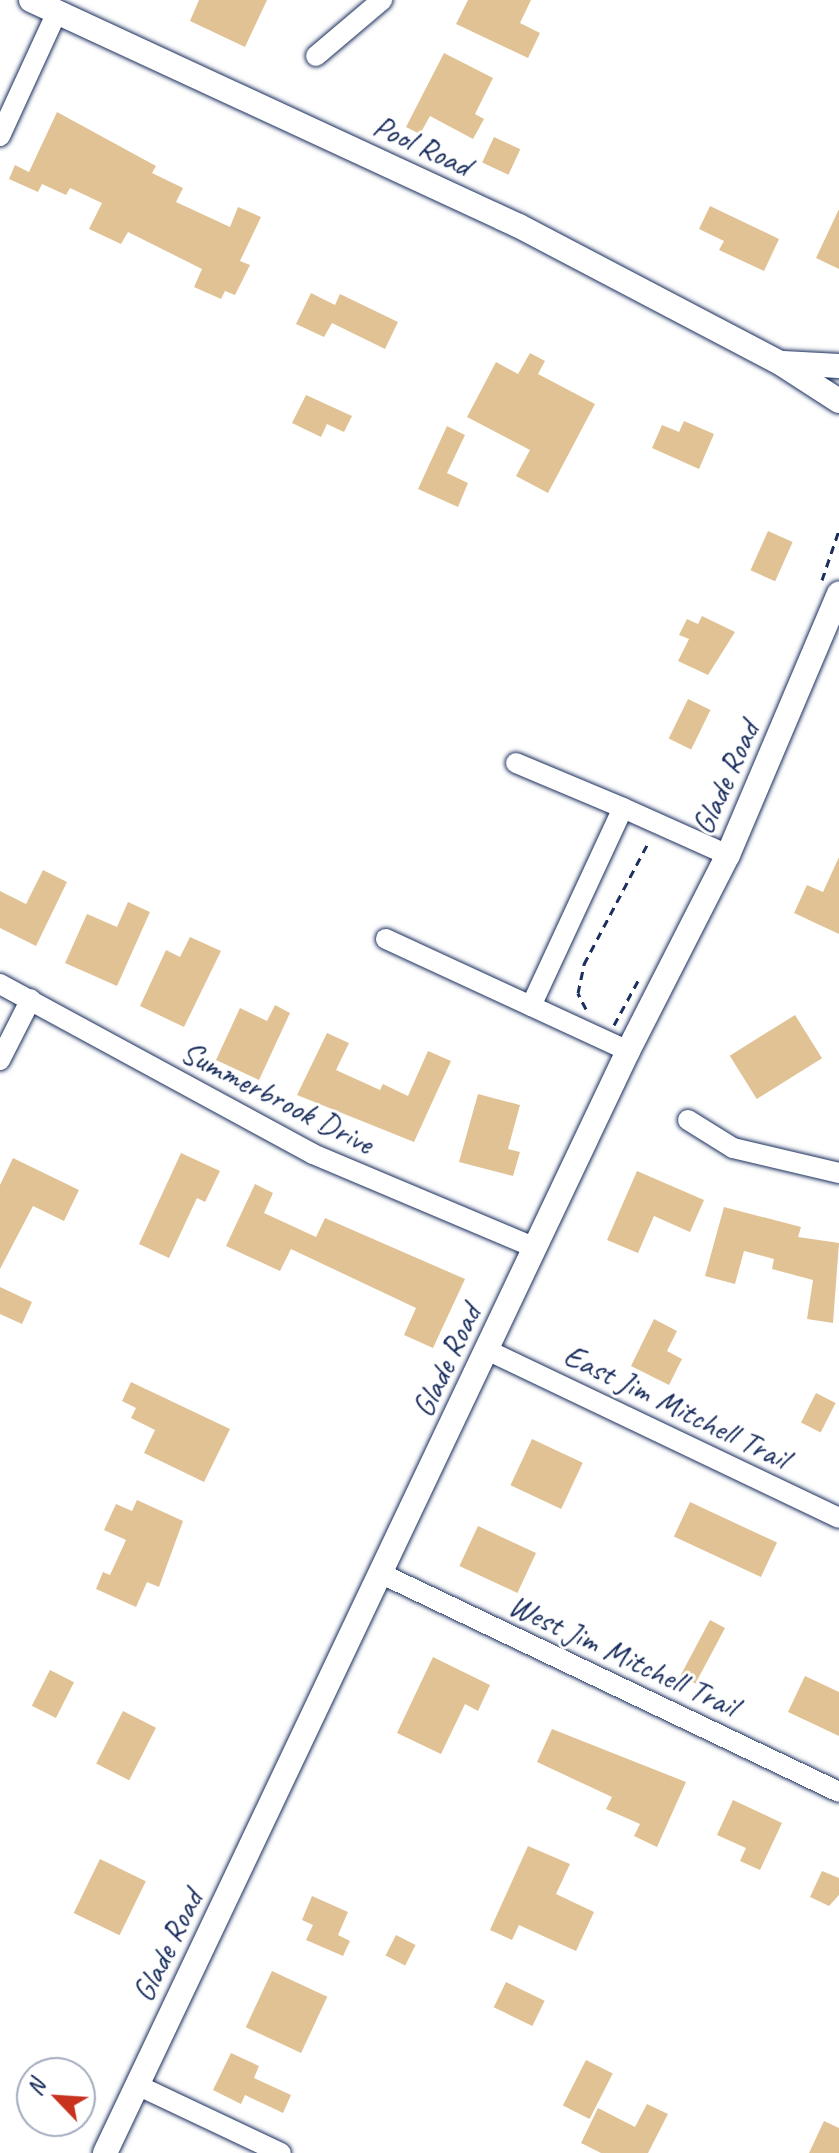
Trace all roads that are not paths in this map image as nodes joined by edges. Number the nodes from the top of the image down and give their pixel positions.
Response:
1 (31, 0) edge
2 (382, 0) edge
3 (57, 12) junction
4 (316, 56) dead end
5 (0, 136) edge
6 (780, 363) junction
7 (839, 366) edge
8 (839, 383) edge
9 (839, 401) edge
10 (839, 594) edge
11 (516, 763) dead end
12 (623, 808) junction
13 (728, 855) junction
14 (386, 939) dead end
15 (0, 984) edge
16 (31, 999) junction
17 (531, 1006) junction
18 (620, 1048) junction
19 (0, 1060) edge
20 (688, 1120) dead end
21 (839, 1173) edge
22 (536, 1248) junction
23 (487, 1350) junction
24 (839, 1518) edge
25 (382, 1574) junction
26 (839, 1792) edge
27 (137, 2085) junction
28 (105, 2153) edge
29 (281, 2153) edge

1 - 3 main road, Pool Road
2 - 4 street
3 - 5 street
3 - 6 main road, Pool Road
6 - 7 main road
6 - 8 main road, Pool Road
6 - 9 main road, Pool Road
10 - 13 main road, Glade Road
11 - 12 street
12 - 13 street
12 - 17 street
13 - 18 main road, Glade Road
14 - 17 street
15 - 16 street, Summerbrook Drive
16 - 19 street
16 - 22 street, Summerbrook Drive
17 - 18 street
18 - 22 main road, Glade Road
20 - 21 street
22 - 23 main road, Glade Road
23 - 24 street, East Jim Mitchell Trail
23 - 25 main road, Glade Road
25 - 26 street, West Jim Mitchell Trail
25 - 27 main road, Glade Road
27 - 28 main road, Glade Road
27 - 29 street

